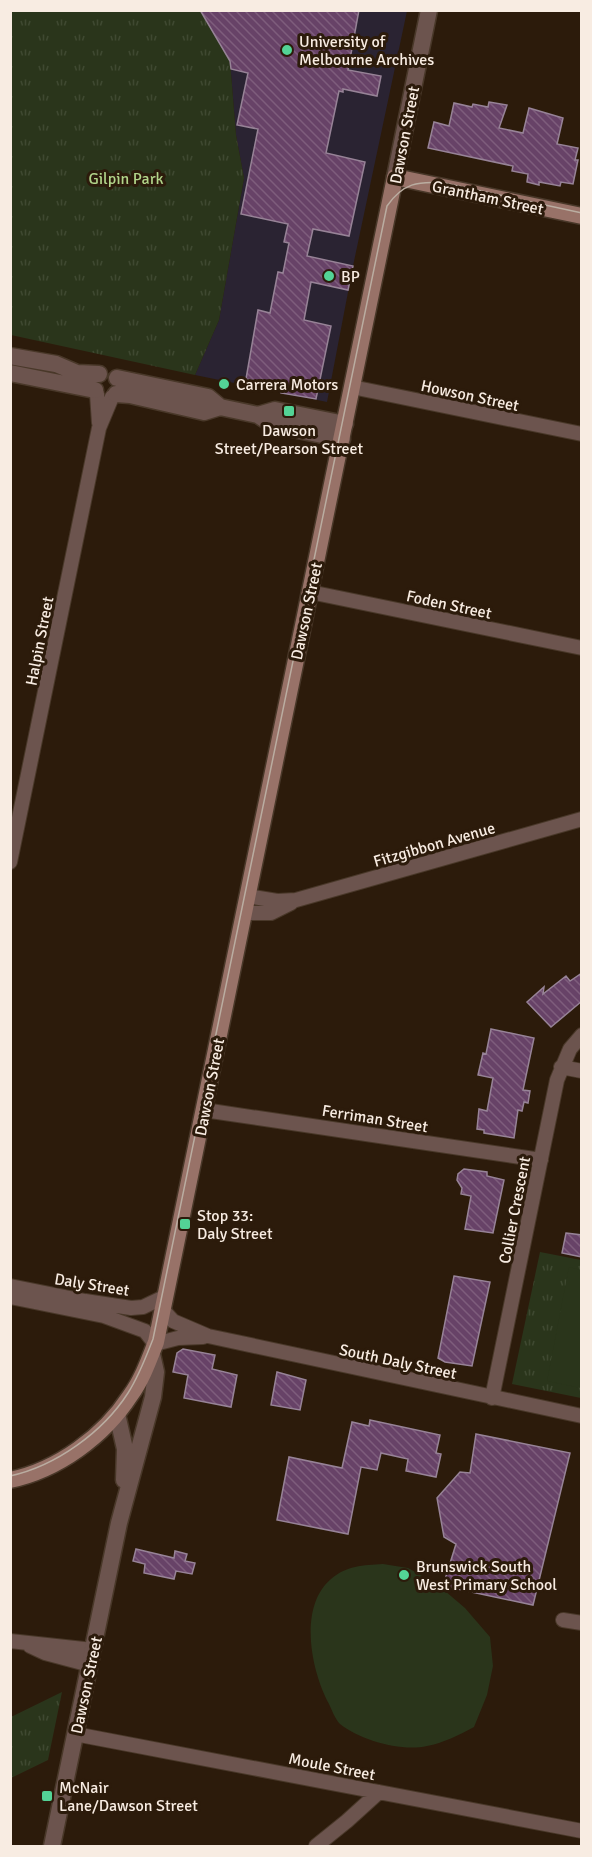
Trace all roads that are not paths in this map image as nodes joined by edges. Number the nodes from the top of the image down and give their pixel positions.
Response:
1 (429, 10) edge
2 (395, 177) junction
3 (581, 216) edge
4 (10, 356) edge
5 (10, 373) edge
6 (352, 387) junction
7 (106, 388) junction
8 (344, 432) junction
9 (582, 434) edge
10 (310, 592) junction
11 (582, 648) edge
12 (582, 819) edge
13 (10, 862) edge
14 (248, 896) junction
15 (296, 900) junction
16 (245, 913) junction
17 (582, 1035) edge
18 (561, 1067) junction
19 (582, 1071) edge
20 (204, 1110) junction
21 (541, 1160) junction
22 (10, 1286) edge
23 (10, 1297) edge
24 (165, 1303) junction
25 (208, 1336) junction
26 (154, 1349) junction
27 (492, 1398) junction
28 (117, 1414) junction
29 (582, 1416) edge
30 (10, 1480) edge
31 (119, 1523) junction
32 (563, 1620) dead end
33 (582, 1623) edge
34 (16, 1642) edge
35 (91, 1657) junction
36 (75, 1734) junction
37 (379, 1792) junction
38 (582, 1831) edge
39 (52, 1846) edge
40 (316, 1846) edge

1 - 2 street, Dawson Street
2 - 3 main road, Grantham Street
2 - 6 main road, Dawson Street
4 - 7 street
5 - 7 street
6 - 8 main road, Dawson Street
6 - 9 street, Howson Street
7 - 8 street
7 - 13 street, Halpin Street
8 - 10 main road, Dawson Street
10 - 11 street, Foden Street
10 - 14 main road, Dawson Street
12 - 15 street, Fitzgibbon Avenue
14 - 15 street, Fitzgibbon Avenue
14 - 16 main road, Dawson Street
15 - 16 street, Fitzgibbon Avenue
16 - 20 main road, Dawson Street
17 - 18 street, Collier Crescent
18 - 19 street
18 - 21 street, Collier Crescent
20 - 21 street, Ferriman Street
20 - 24 main road, Dawson Street
21 - 27 street, Collier Crescent
22 - 24 street, Daly Street
23 - 26 street, Daly Street
24 - 25 street, South Daly Street
24 - 26 main road, Dawson Street
25 - 26 street, South Daly Street
25 - 27 street, South Daly Street
26 - 28 main road
26 - 31 street, Dawson Street
27 - 29 street, South Daly Street
28 - 30 main road
28 - 31 street, Dawson Street
31 - 35 street, Dawson Street
32 - 33 street
34 - 35 street
35 - 36 street, Dawson Street
36 - 37 street, Moule Street
36 - 39 street, Dawson Street
37 - 38 street, Moule Street
37 - 40 street

